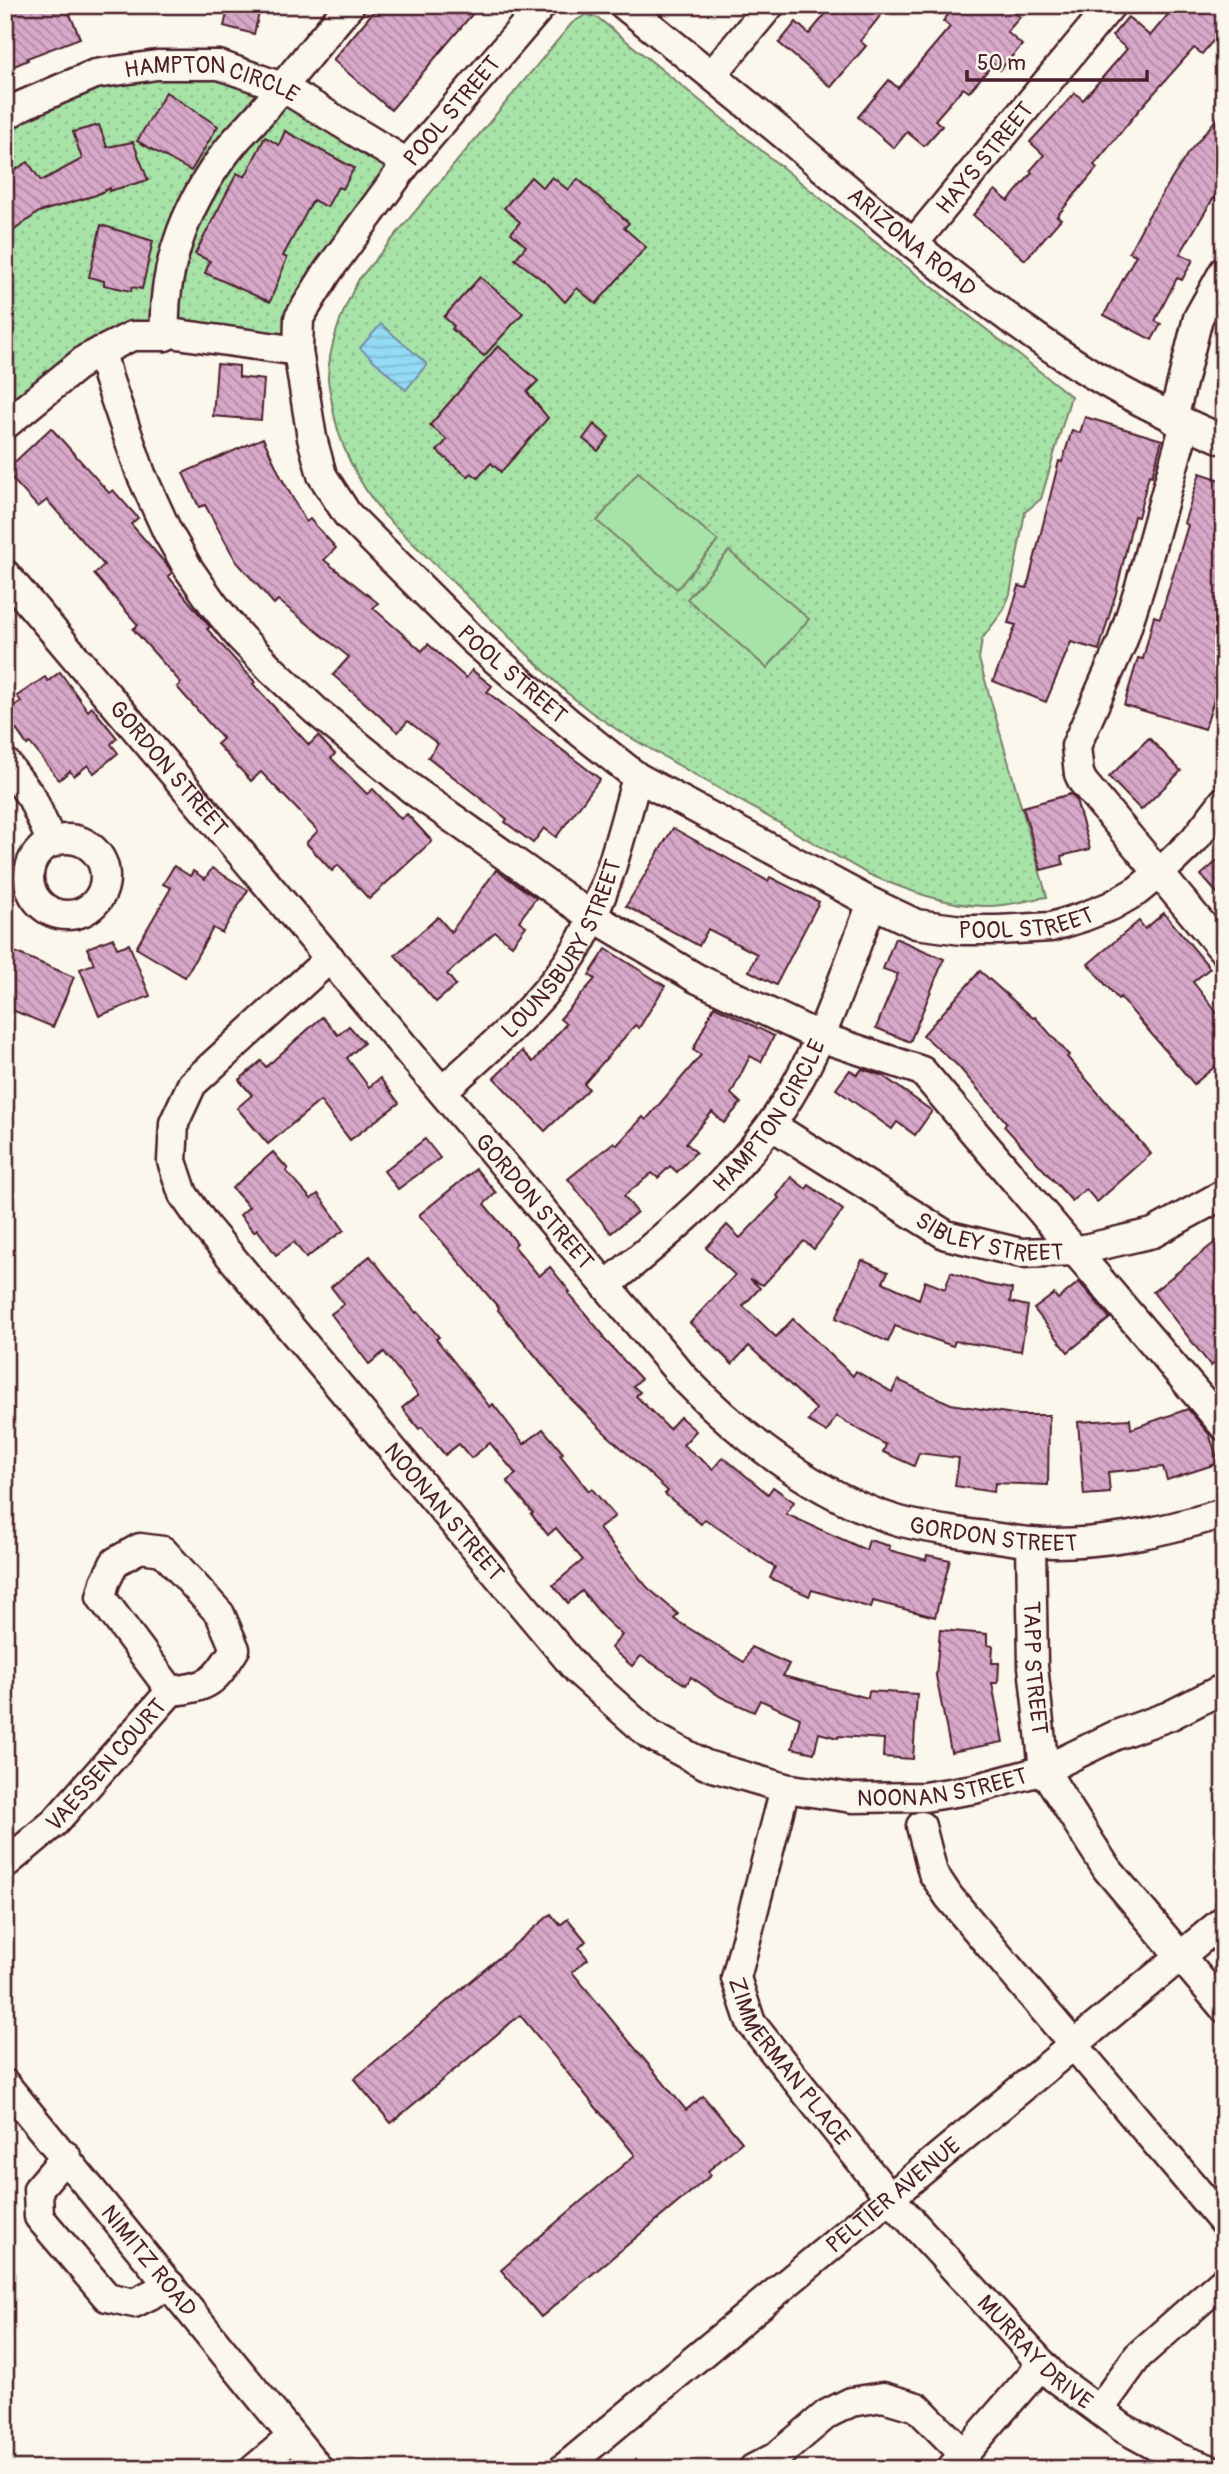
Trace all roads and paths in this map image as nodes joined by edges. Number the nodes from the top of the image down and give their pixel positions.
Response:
1 (350, 5) edge
2 (542, 5) edge
3 (624, 5) edge
4 (770, 5) edge
5 (1111, 5) edge
6 (712, 75) junction
7 (282, 87) junction
8 (5, 116) edge
9 (407, 163) junction
10 (913, 244) junction
11 (1224, 271) edge
12 (165, 335) junction
13 (101, 351) junction
14 (298, 351) junction
15 (1179, 421) junction
16 (5, 425) edge
17 (1224, 440) edge
18 (5, 574) edge
19 (5, 762) edge
20 (637, 777) junction
21 (1224, 801) edge
22 (52, 843) dead end
23 (1158, 873) junction
24 (872, 903) junction
25 (592, 916) junction
26 (1224, 951) edge
27 (330, 958) junction
28 (820, 1037) junction
29 (442, 1091) junction
30 (771, 1125) junction
31 (1224, 1194) edge
32 (1076, 1251) junction
33 (607, 1286) junction
34 (1224, 1426) edge
35 (1224, 1513) edge
36 (1031, 1542) junction
37 (1224, 1688) edge
38 (171, 1690) junction
39 (1044, 1770) junction
40 (785, 1788) junction
41 (921, 1826) dead end
42 (5, 1864) edge
43 (1224, 1920) edge
44 (1182, 1957) junction
45 (1224, 2008) edge
46 (1075, 2045) junction
47 (5, 2084) edge
48 (66, 2155) junction
49 (891, 2198) junction
50 (1224, 2223) edge
51 (1224, 2280) edge
52 (170, 2285) junction
53 (1042, 2364) junction
54 (1099, 2410) junction
55 (292, 2437) junction
56 (958, 2461) edge
57 (1174, 2463) edge
58 (254, 2469) edge
59 (319, 2469) edge
60 (563, 2469) edge
61 (752, 2469) edge
62 (1209, 2469) edge

1 - 7 street
2 - 9 street, POOL STREET
3 - 6 street, ARIZONA ROAD
4 - 6 street
5 - 10 street, HAYS STREET
6 - 10 street, ARIZONA ROAD
7 - 8 street, HAMPTON CIRCLE
7 - 9 street, HAMPTON CIRCLE
7 - 12 street
9 - 14 street, POOL STREET
10 - 15 street, ARIZONA ROAD
11 - 15 street
12 - 13 street
12 - 14 street
13 - 16 street
13 - 25 street
14 - 20 street, POOL STREET
15 - 17 street, ARIZONA ROAD
15 - 23 street
18 - 27 street, GORDON STREET
19 - 22 street
20 - 24 street, POOL STREET
20 - 25 street, LOUNSBURY STREET
21 - 23 street, POOL STREET
23 - 24 street, POOL STREET
23 - 26 street
24 - 28 street, HAMPTON CIRCLE
25 - 28 street
25 - 29 street, LOUNSBURY STREET
27 - 29 street, GORDON STREET
27 - 40 street, NOONAN STREET
28 - 30 street, HAMPTON CIRCLE
28 - 32 street
29 - 33 street, GORDON STREET
30 - 32 street, SIBLEY STREET
30 - 33 street, HAMPTON CIRCLE
31 - 32 street, SIBLEY STREET
32 - 34 street
33 - 36 street, GORDON STREET
35 - 36 street, GORDON STREET
36 - 39 street, TAPP STREET
37 - 39 street, NOONAN STREET
38 - 38 street, VAESSEN COURT
38 - 42 street, VAESSEN COURT
39 - 40 street, NOONAN STREET
39 - 44 street, TAPP STREET
40 - 49 street, ZIMMERMAN PLACE
41 - 46 street
43 - 44 street, PELTIER AVENUE
44 - 45 street, TAPP STREET
44 - 46 street, PELTIER AVENUE
46 - 49 street, PELTIER AVENUE
46 - 50 street
47 - 48 street, NIMITZ ROAD
48 - 52 street, NIMITZ ROAD
48 - 52 street
49 - 53 street, MURRAY DRIVE
49 - 60 street, PELTIER AVENUE
51 - 54 street
52 - 55 street, NIMITZ ROAD
53 - 54 street, MURRAY DRIVE
53 - 56 street
54 - 57 street, MURRAY DRIVE
55 - 58 street
55 - 59 street, NIMITZ ROAD
56 - 61 street
57 - 62 street, MURRAY DRIVE

